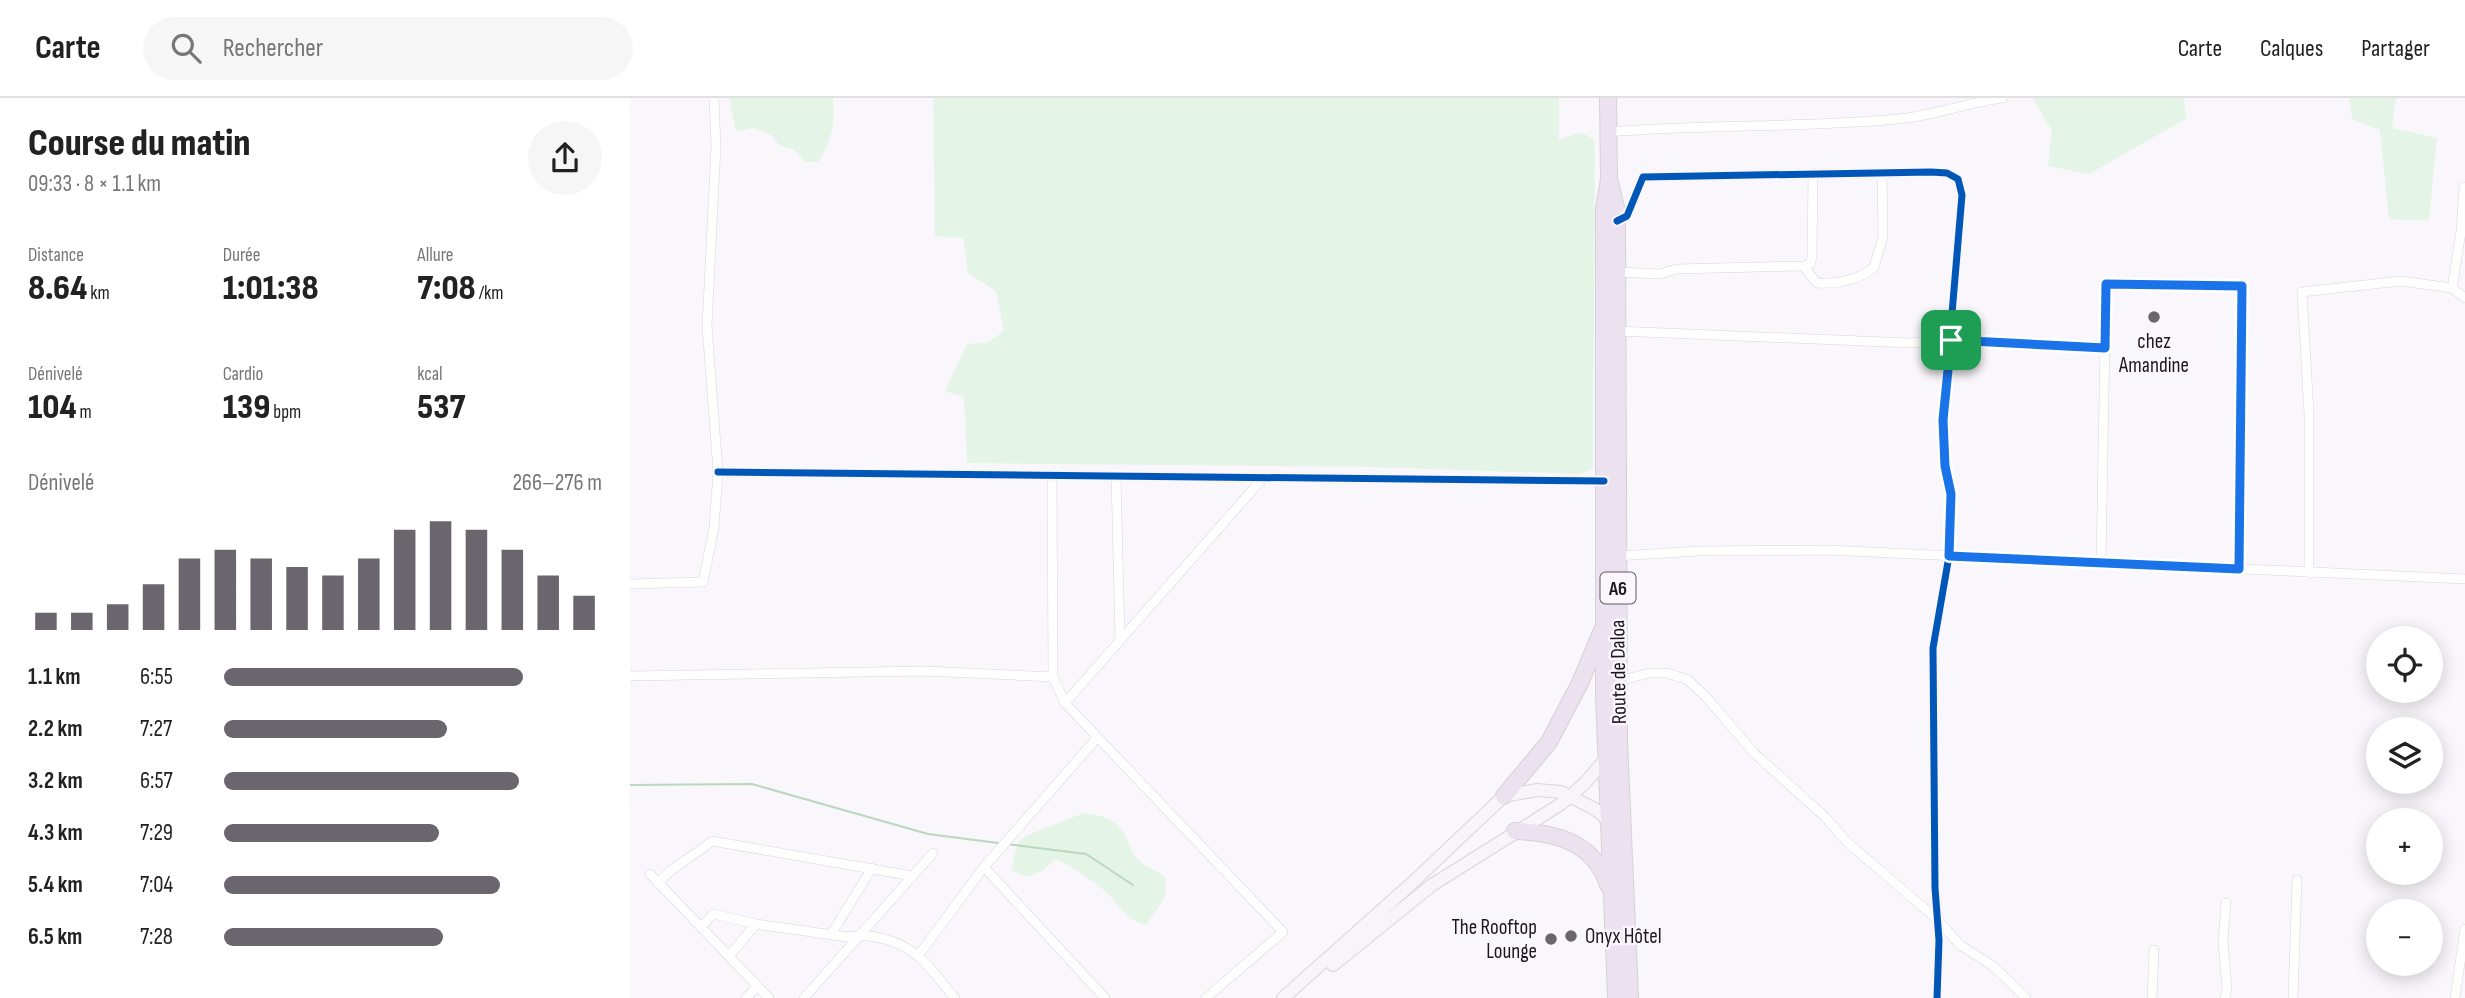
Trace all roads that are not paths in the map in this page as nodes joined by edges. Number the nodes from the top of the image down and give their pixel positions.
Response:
1 (714, 98) edge
2 (1608, 98) edge
3 (2003, 98) edge
4 (1608, 132) junction
5 (1813, 173) junction
6 (1882, 173) junction
7 (1609, 179) junction
8 (2464, 187) edge
9 (1617, 220) junction
10 (1804, 266) junction
11 (1617, 272) junction
12 (2452, 288) junction
13 (2465, 298) edge
14 (1617, 331) junction
15 (1951, 340) junction
16 (2105, 348) junction
17 (718, 471) junction
18 (1052, 475) junction
19 (1116, 476) junction
20 (1263, 478) junction
21 (1604, 481) junction
22 (1617, 556) junction
23 (1949, 556) junction
24 (2101, 563) junction
25 (2239, 569) junction
26 (2309, 573) junction
27 (2465, 579) edge
28 (630, 584) edge
29 (1605, 621) junction
30 (1120, 640) junction
31 (630, 676) edge
32 (1053, 677) junction
33 (1618, 681) junction
34 (1065, 703) junction
35 (1097, 738) junction
36 (1619, 740) junction
37 (1606, 759) junction
38 (1504, 796) junction
39 (1572, 796) junction
40 (1608, 822) junction
41 (1515, 831) junction
42 (1622, 845) junction
43 (933, 853) dead end
44 (984, 867) junction
45 (872, 868) junction
46 (649, 874) dead end
47 (913, 876) junction
48 (2297, 880) dead end
49 (658, 883) junction
50 (1612, 895) junction
51 (2226, 903) dead end
52 (1937, 919) junction
53 (756, 924) junction
54 (701, 927) junction
55 (2465, 929) edge
56 (832, 933) junction
57 (861, 934) junction
58 (2154, 950) dead end
59 (730, 955) junction
60 (918, 956) junction
61 (758, 986) junction
62 (746, 998) edge
63 (769, 998) edge
64 (804, 998) edge
65 (955, 998) edge
66 (1105, 998) edge
67 (1206, 998) edge
68 (1283, 998) edge
69 (1294, 998) edge
70 (1616, 998) edge
71 (1629, 998) edge
72 (1937, 998) edge
73 (2026, 998) edge
74 (2152, 998) edge
75 (2225, 998) edge
76 (2293, 998) edge
77 (2455, 998) edge

1 - 17 street
2 - 4 highway, A6
3 - 4 street
4 - 7 highway, A6
5 - 6 street
5 - 9 street
5 - 10 street
6 - 10 street
6 - 15 street
7 - 9 highway, Route de Daloa / A6
7 - 21 highway, A6
8 - 12 street
9 - 11 highway, Route de Daloa / A6
10 - 11 street
11 - 14 highway, Route de Daloa / A6
12 - 13 street
12 - 26 street
14 - 15 street
14 - 22 highway, Route de Daloa / A6
15 - 16 street
15 - 23 street
16 - 24 street
16 - 25 street
17 - 18 street
17 - 28 street
18 - 19 street
18 - 32 street
19 - 20 street
19 - 30 street
20 - 21 street
20 - 30 street
21 - 29 highway, A6
22 - 23 street
22 - 33 highway, Route de Daloa / A6
23 - 24 street
23 - 52 street
24 - 25 street
25 - 26 street
26 - 27 street
29 - 37 highway, Route de Daloa / A6
29 - 38 highway
30 - 34 street
31 - 32 street
32 - 34 street
33 - 36 highway, Route de Daloa / A6
33 - 52 street
34 - 35 street
35 - 44 street
35 - 67 street
36 - 37 main road
36 - 42 highway, Route de Daloa / A6
37 - 39 main road
37 - 40 highway, Route de Daloa / A6
38 - 39 main road
38 - 68 main road
39 - 40 main road
39 - 41 main road
40 - 42 main road
40 - 50 highway, Route de Daloa / A6
41 - 50 highway
41 - 69 main road
42 - 71 highway, Route de Daloa / A6
43 - 47 street
44 - 60 street
44 - 66 street
45 - 47 street
45 - 49 street
45 - 56 street
46 - 49 street
47 - 57 street
48 - 76 street
49 - 54 street
50 - 70 highway, Route de Daloa / A6
51 - 75 street
52 - 72 street
52 - 73 street
53 - 54 street
53 - 56 street
53 - 59 street
54 - 59 street
55 - 77 street
56 - 57 street
57 - 60 street
57 - 64 street
58 - 74 street
59 - 61 street
60 - 65 street
61 - 62 street
61 - 63 street

